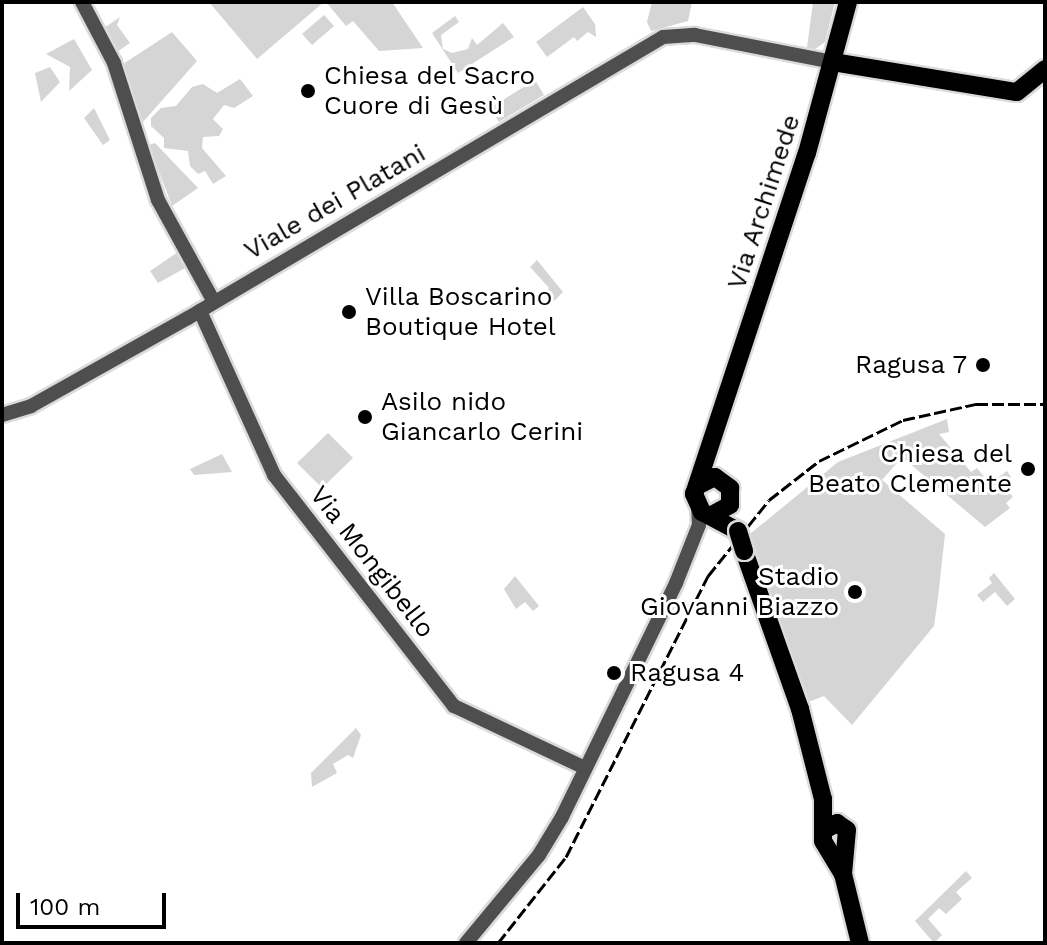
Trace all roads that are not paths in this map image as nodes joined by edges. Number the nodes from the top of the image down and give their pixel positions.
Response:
1 (82, 2) edge
2 (848, 2) edge
3 (833, 62) junction
4 (1045, 69) edge
5 (214, 302) junction
6 (200, 311) junction
7 (2, 415) edge
8 (724, 416) junction
9 (719, 478) junction
10 (697, 486) junction
11 (717, 511) junction
12 (676, 583) junction
13 (585, 768) junction
14 (829, 832) junction
15 (843, 874) junction
16 (466, 943) edge
17 (860, 943) edge

1 - 5 street
2 - 3 main road, Via Archimede
3 - 4 main road
3 - 5 street, Viale dei Platani
3 - 8 main road, Via Archimede
5 - 6 street, Viale dei Platani
6 - 7 street, Viale dei Platani
6 - 13 street, Via Mongibello
8 - 9 main road, Via Archimede
8 - 10 main road, Via Archimede
9 - 10 main road
9 - 11 main road
10 - 11 main road
11 - 12 street
11 - 12 street
11 - 14 main road, bridge
12 - 13 street
13 - 16 street
14 - 15 main road
14 - 15 main road
15 - 17 main road

